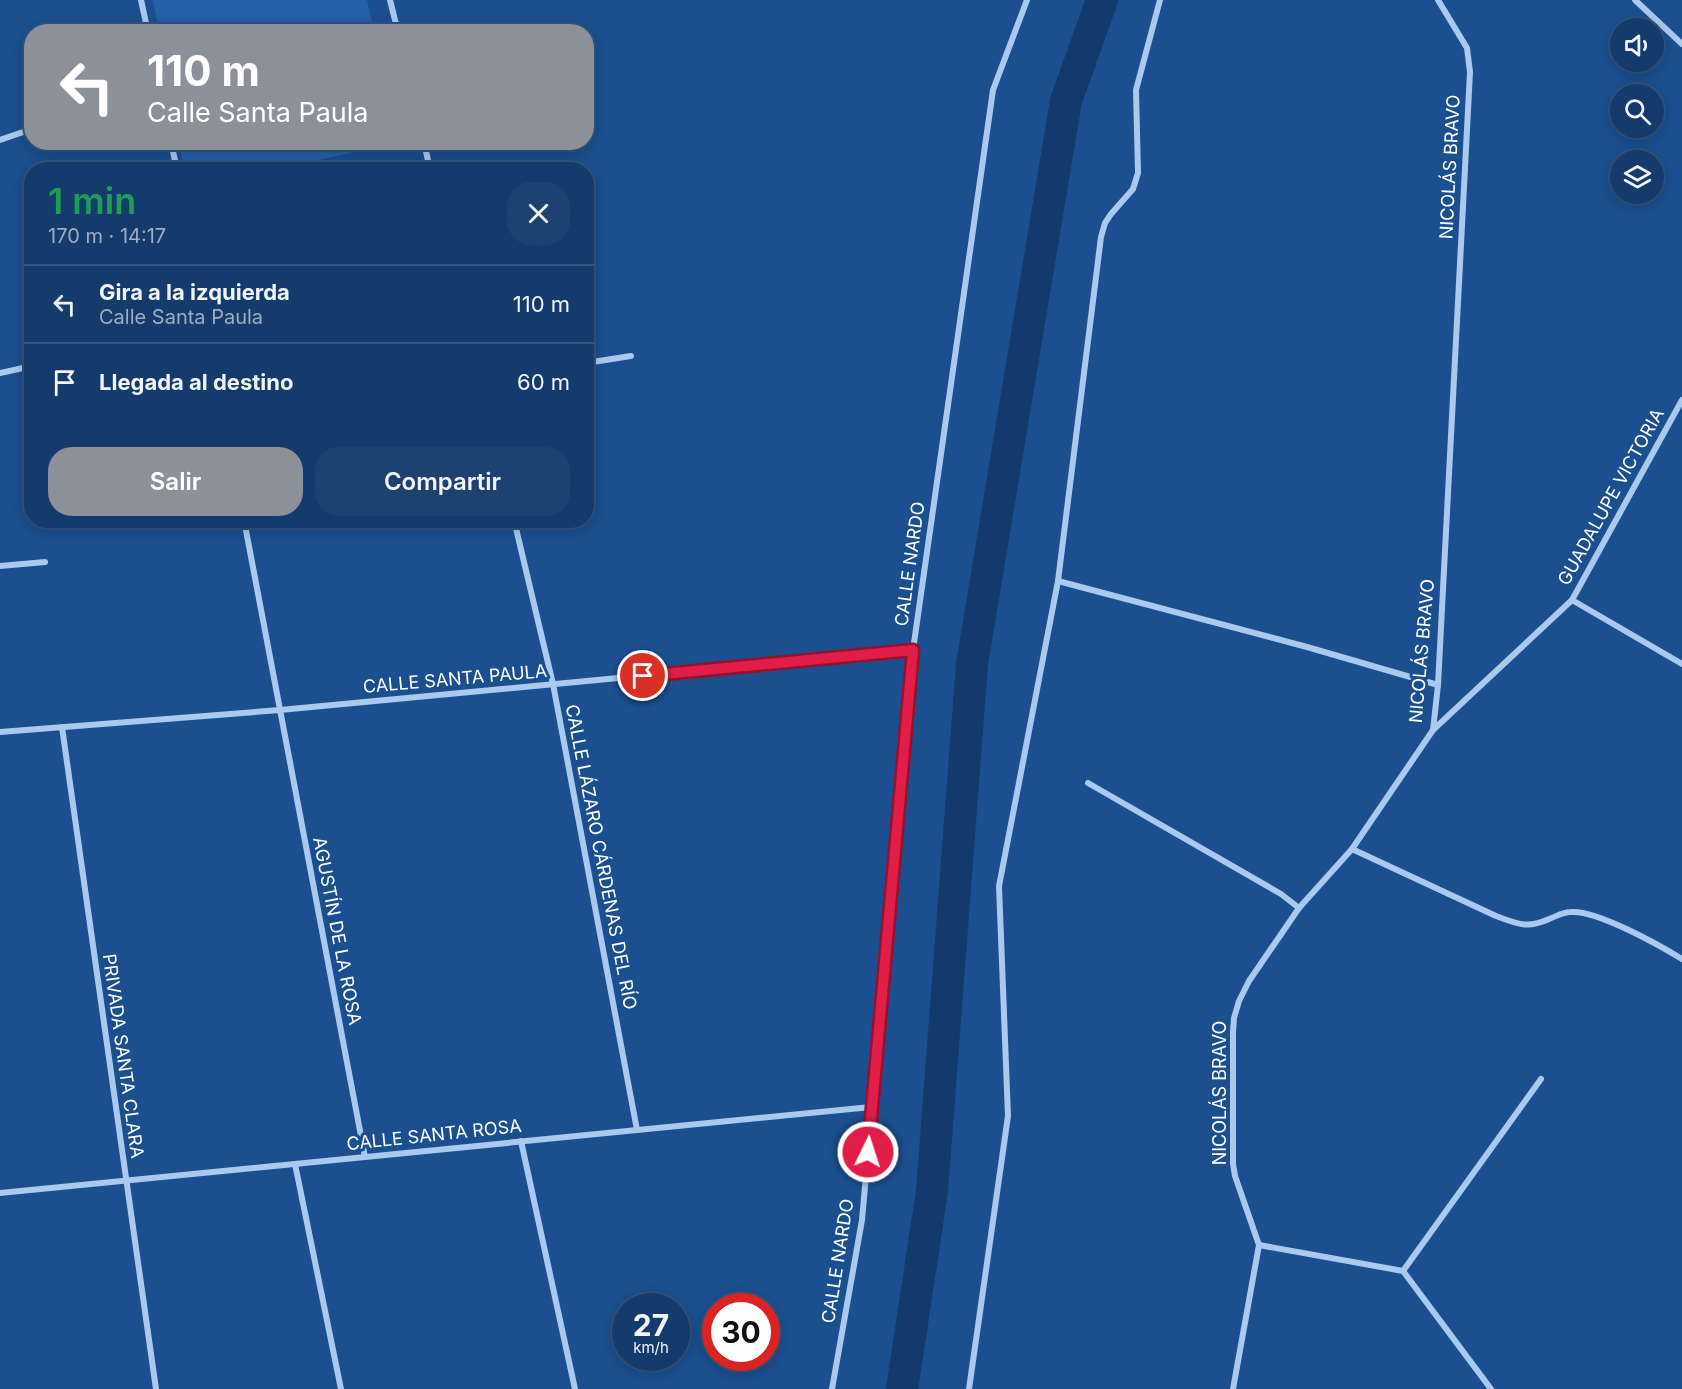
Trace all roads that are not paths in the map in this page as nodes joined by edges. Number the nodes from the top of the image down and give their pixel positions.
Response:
1 (141, 0) edge
2 (390, 0) edge
3 (1027, 0) edge
4 (1161, 0) edge
5 (1438, 0) edge
6 (1635, 0) edge
7 (146, 24) edge
8 (396, 24) edge
9 (1682, 44) edge
10 (24, 132) edge
11 (0, 140) edge
12 (631, 356) dead end
13 (594, 362) edge
14 (24, 368) edge
15 (0, 373) edge
16 (1682, 400) edge
17 (246, 528) edge
18 (516, 528) edge
19 (45, 562) dead end
20 (0, 566) edge
21 (1058, 581) junction
22 (1572, 600) junction
23 (913, 650) junction
24 (1682, 664) edge
25 (553, 684) junction
26 (1438, 685) junction
27 (280, 710) junction
28 (62, 727) junction
29 (1433, 730) junction
30 (0, 732) edge
31 (1088, 783) dead end
32 (1352, 849) junction
33 (1299, 908) junction
34 (1682, 959) edge
35 (1541, 1078) dead end
36 (871, 1107) junction
37 (637, 1130) junction
38 (521, 1142) junction
39 (365, 1157) junction
40 (295, 1164) junction
41 (125, 1181) junction
42 (0, 1193) edge
43 (1259, 1245) junction
44 (1403, 1271) junction
45 (156, 1389) edge
46 (341, 1389) edge
47 (575, 1389) edge
48 (832, 1389) edge
49 (969, 1389) edge
50 (1233, 1389) edge
51 (1491, 1389) edge

1 - 7 street
2 - 8 street
3 - 23 street, CALLE NARDO
4 - 21 street
5 - 26 street, NICOLÁS BRAVO
6 - 9 street
10 - 11 street
12 - 13 street
14 - 15 street
16 - 22 street, GUADALUPE VICTORIA
17 - 27 street, AGUSTÍN DE LA ROSA
18 - 25 street, CALLE LÁZARO CÁRDENAS DEL RÍO
19 - 20 street
21 - 26 street
21 - 49 street
22 - 24 street
22 - 29 street, GUADALUPE VICTORIA
23 - 25 street, CALLE SANTA PAULA
23 - 36 street, CALLE NARDO
25 - 27 street, CALLE SANTA PAULA
25 - 37 street, CALLE LÁZARO CÁRDENAS DEL RÍO
26 - 29 street, NICOLÁS BRAVO
27 - 28 street, CALLE SANTA PAULA
27 - 39 street, AGUSTÍN DE LA ROSA
28 - 30 street, CALLE SANTA PAULA
28 - 41 street, PRIVADA SANTA CLARA
29 - 32 street, NICOLÁS BRAVO
31 - 33 street
32 - 33 street, NICOLÁS BRAVO
32 - 34 street
33 - 43 street, NICOLÁS BRAVO
35 - 44 street
36 - 37 street, CALLE SANTA ROSA
36 - 48 street, CALLE NARDO
37 - 38 street, CALLE SANTA ROSA
38 - 39 street, CALLE SANTA ROSA
38 - 47 street
39 - 40 street, CALLE SANTA ROSA
40 - 41 street, CALLE SANTA ROSA
40 - 46 street
41 - 42 street, CALLE SANTA ROSA
41 - 45 street, PRIVADA SANTA CLARA
43 - 44 street
43 - 50 street, NICOLÁS BRAVO
44 - 51 street

